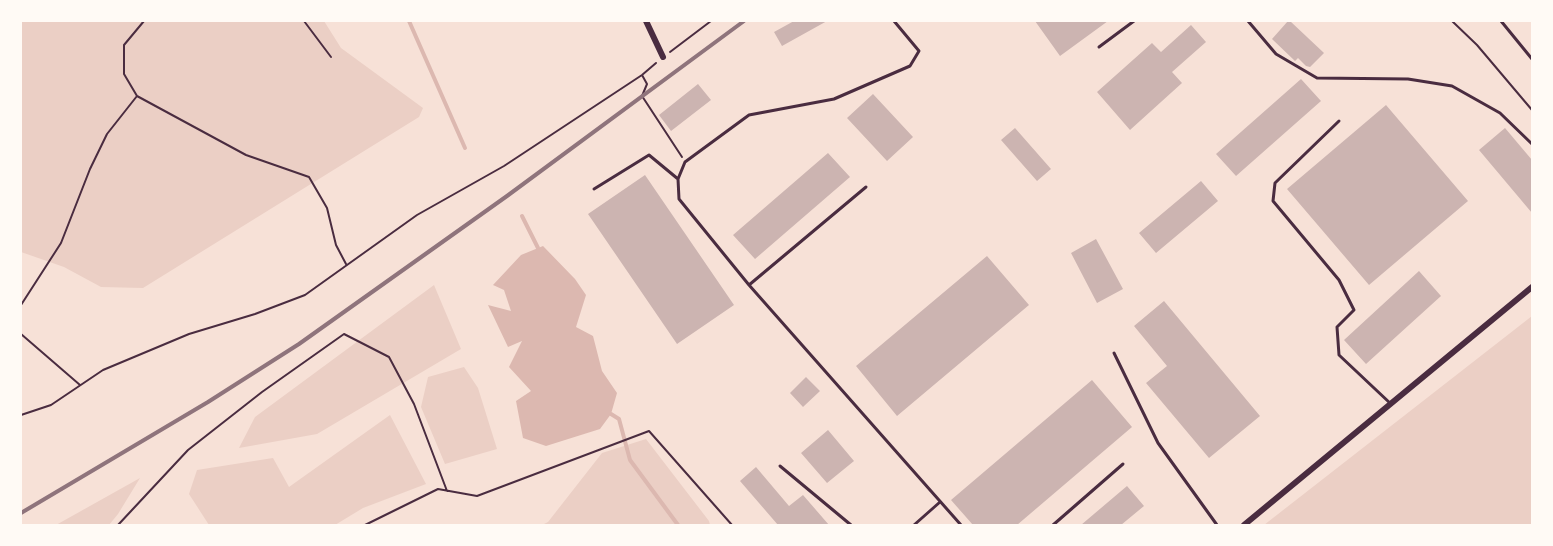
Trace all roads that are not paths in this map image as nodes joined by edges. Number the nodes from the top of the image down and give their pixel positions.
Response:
1 (646, 21) edge
2 (894, 21) edge
3 (1134, 21) edge
4 (1248, 21) edge
5 (1503, 22) edge
6 (1099, 47) dead end
7 (663, 57) road end
8 (1532, 59) edge
9 (1339, 121) dead end
10 (1532, 144) edge
11 (678, 179) junction
12 (866, 187) dead end
13 (594, 189) dead end
14 (749, 285) junction
15 (1532, 287) edge
16 (1114, 353) dead end
17 (1391, 404) junction
18 (1123, 464) dead end
19 (780, 466) dead end
20 (940, 501) junction
21 (851, 525) edge
22 (914, 525) edge
23 (961, 525) edge
24 (1053, 525) edge
25 (1218, 525) edge
26 (1244, 525) edge

1 - 7 street
2 - 11 lane
3 - 6 lane
4 - 10 lane
5 - 8 lane
9 - 17 lane
11 - 13 lane
11 - 14 lane
12 - 14 lane
14 - 20 lane
15 - 17 street
16 - 25 lane
17 - 26 street
18 - 24 lane
19 - 21 lane
20 - 22 lane
20 - 23 lane

